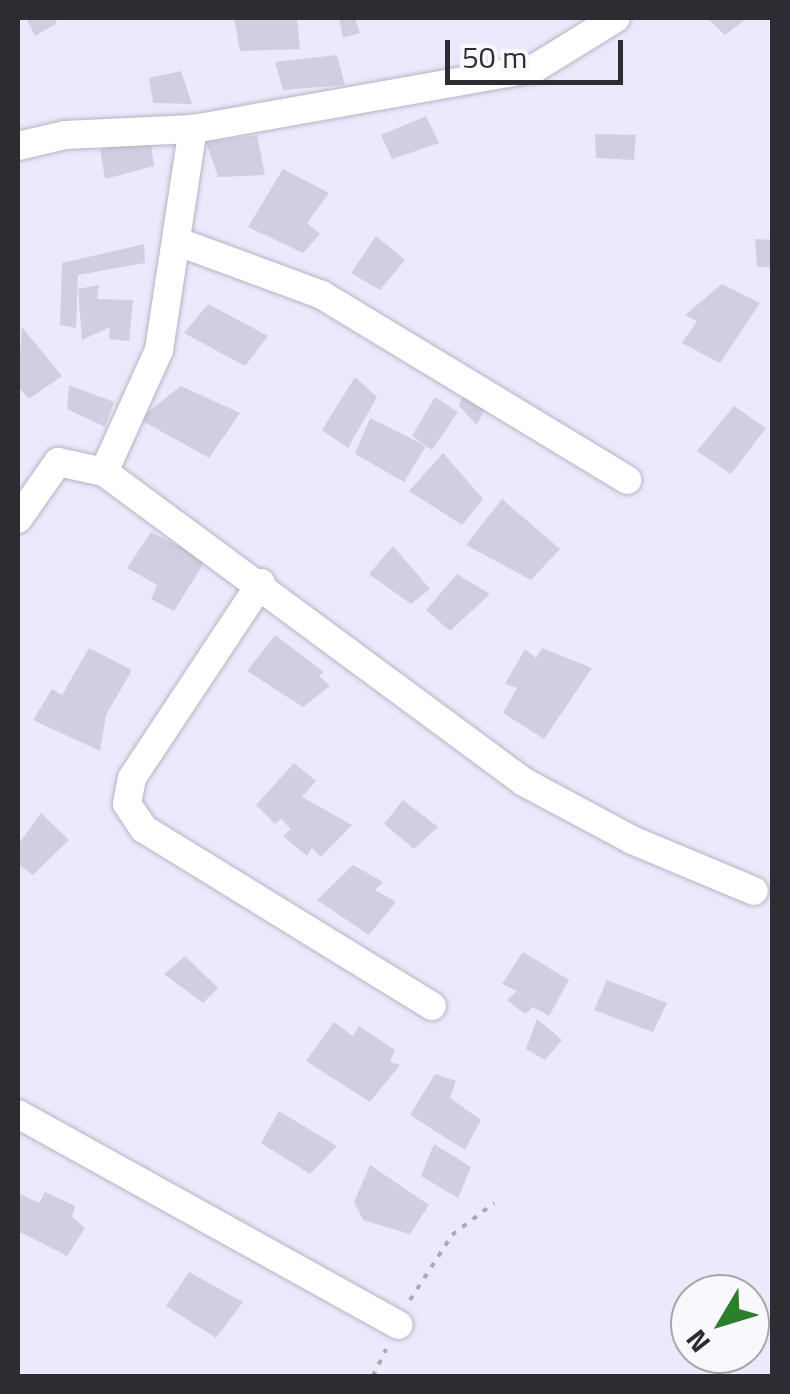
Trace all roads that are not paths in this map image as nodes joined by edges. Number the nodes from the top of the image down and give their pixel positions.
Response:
1 (616, 18) edge
2 (192, 129) junction
3 (18, 146) edge
4 (180, 243) junction
5 (104, 472) junction
6 (627, 480) dead end
7 (18, 519) edge
8 (260, 582) junction
9 (754, 891) dead end
10 (432, 1006) dead end
11 (18, 1114) edge
12 (398, 1325) road end

1 - 2 street
2 - 3 street
2 - 4 street
4 - 5 street
4 - 6 street
5 - 7 street
5 - 8 street
8 - 9 street
8 - 10 street
11 - 12 street

